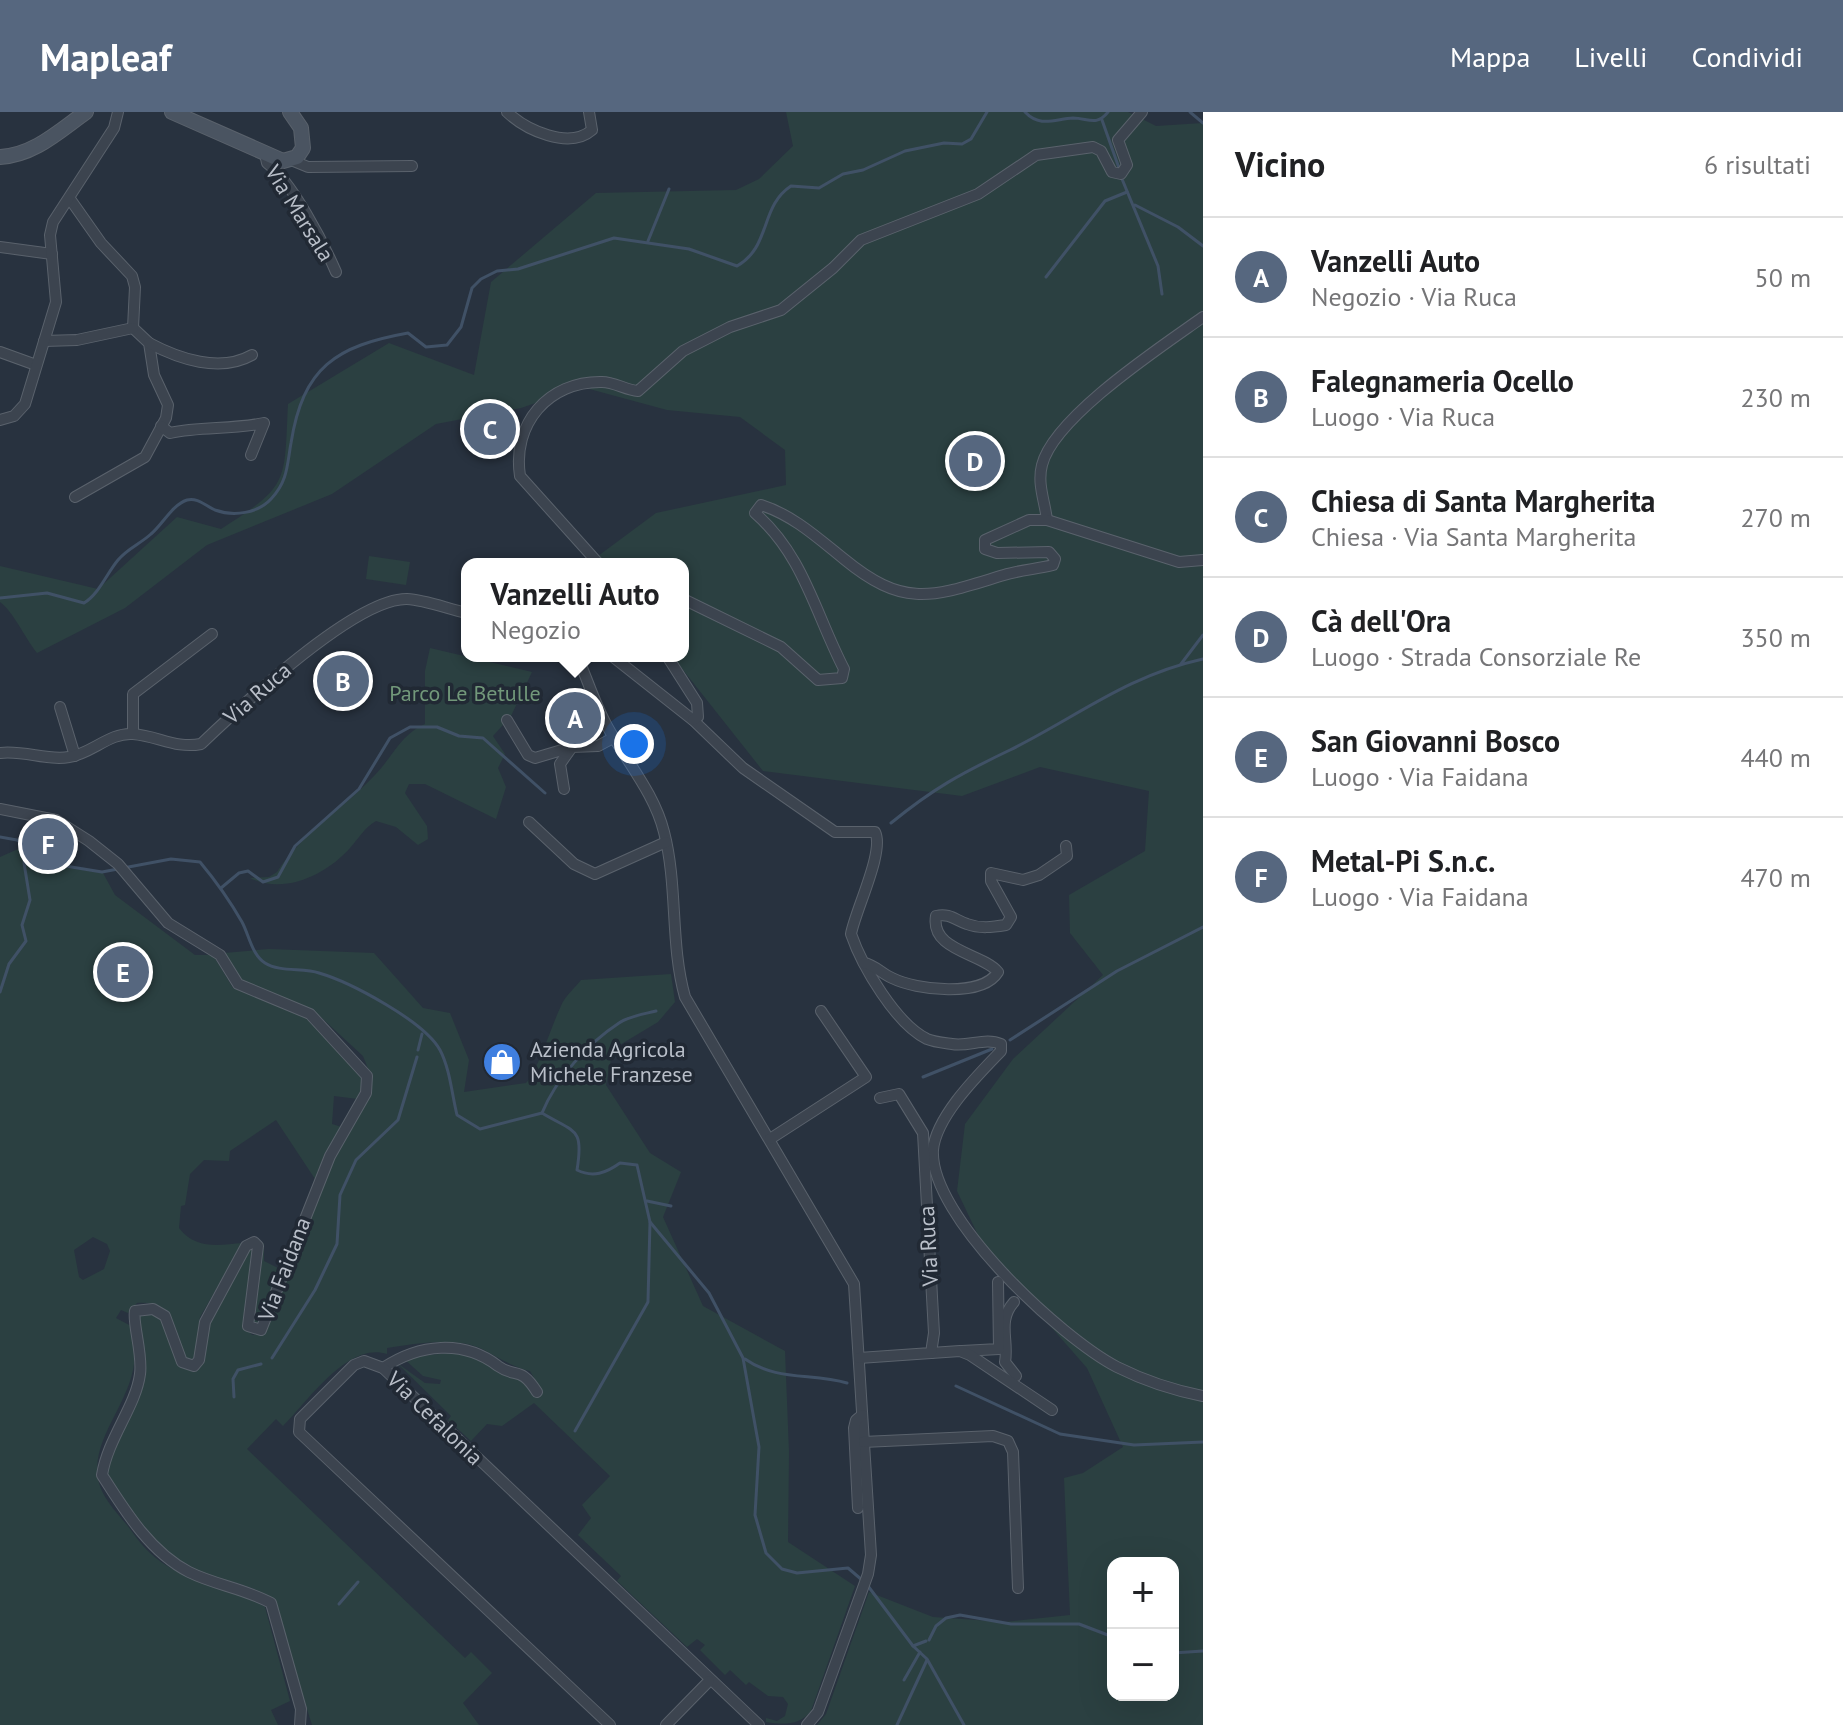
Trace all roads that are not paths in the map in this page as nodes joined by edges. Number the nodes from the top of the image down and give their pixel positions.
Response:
1 (86, 112) edge
2 (118, 112) edge
3 (172, 112) edge
4 (290, 112) edge
5 (507, 112) edge
6 (589, 112) edge
7 (1142, 112) edge
8 (265, 154) junction
9 (0, 157) edge
10 (291, 160) junction
11 (412, 166) dead end
12 (70, 199) junction
13 (0, 247) edge
14 (52, 254) junction
15 (336, 272) dead end
16 (1203, 317) edge
17 (133, 328) junction
18 (44, 341) junction
19 (149, 343) junction
20 (0, 352) edge
21 (252, 355) dead end
22 (36, 365) junction
23 (0, 420) edge
24 (161, 426) junction
25 (251, 455) dead end
26 (75, 497) dead end
27 (1047, 520) junction
28 (596, 558) edge
29 (1203, 560) edge
30 (689, 602) edge
31 (461, 612) edge
32 (212, 634) dead end
33 (580, 662) edge
34 (620, 662) edge
35 (671, 662) edge
36 (60, 707) dead end
37 (507, 720) dead end
38 (693, 720) junction
39 (133, 734) junction
40 (613, 738) junction
41 (572, 747) junction
42 (0, 753) edge
43 (75, 756) junction
44 (564, 789) dead end
45 (0, 809) edge
46 (529, 822) dead end
47 (666, 842) junction
48 (1066, 846) dead end
49 (864, 963) junction
50 (821, 1011) dead end
51 (880, 1098) dead end
52 (770, 1139) junction
53 (998, 1282) dead end
54 (1014, 1302) dead end
55 (960, 1351) junction
56 (931, 1353) junction
57 (859, 1358) junction
58 (383, 1368) junction
59 (537, 1392) dead end
60 (1031, 1394) junction
61 (1203, 1396) edge
62 (1052, 1410) dead end
63 (862, 1415) junction
64 (863, 1442) junction
65 (858, 1508) dead end
66 (1018, 1588) dead end
67 (709, 1681) junction
68 (300, 1725) edge
69 (610, 1725) edge
70 (666, 1725) edge
71 (759, 1725) edge
72 (807, 1725) edge

1 - 9 main road
2 - 12 street
3 - 8 main road
4 - 10 main road
5 - 6 street
7 - 28 street
8 - 10 main road
8 - 15 street, Via Marsala
10 - 11 street
12 - 14 street
12 - 17 street
13 - 14 street
14 - 18 street
16 - 27 street
17 - 18 street
17 - 19 street
18 - 22 street
19 - 21 street
19 - 24 street
20 - 22 street
22 - 23 street
24 - 25 street
24 - 26 street
27 - 29 street
27 - 30 street
31 - 39 street, Via Ruca
32 - 39 street
33 - 40 street
34 - 38 street
35 - 38 street
36 - 43 street
37 - 41 street
38 - 49 street
39 - 43 street
40 - 41 street
40 - 47 street
41 - 44 street
42 - 43 street
45 - 68 street, Via Faidana
46 - 47 street
47 - 52 street
48 - 49 street
49 - 61 street
50 - 52 street
51 - 56 street, Via Ruca
52 - 57 street
53 - 55 street
54 - 60 street
55 - 56 street
55 - 60 street
56 - 57 street
57 - 63 street
58 - 59 street
58 - 67 street, Via Cefalonia
58 - 69 street, Via Cefalonia
60 - 62 street
63 - 64 street
63 - 65 street
64 - 66 street
64 - 72 street
67 - 70 street
67 - 71 street

